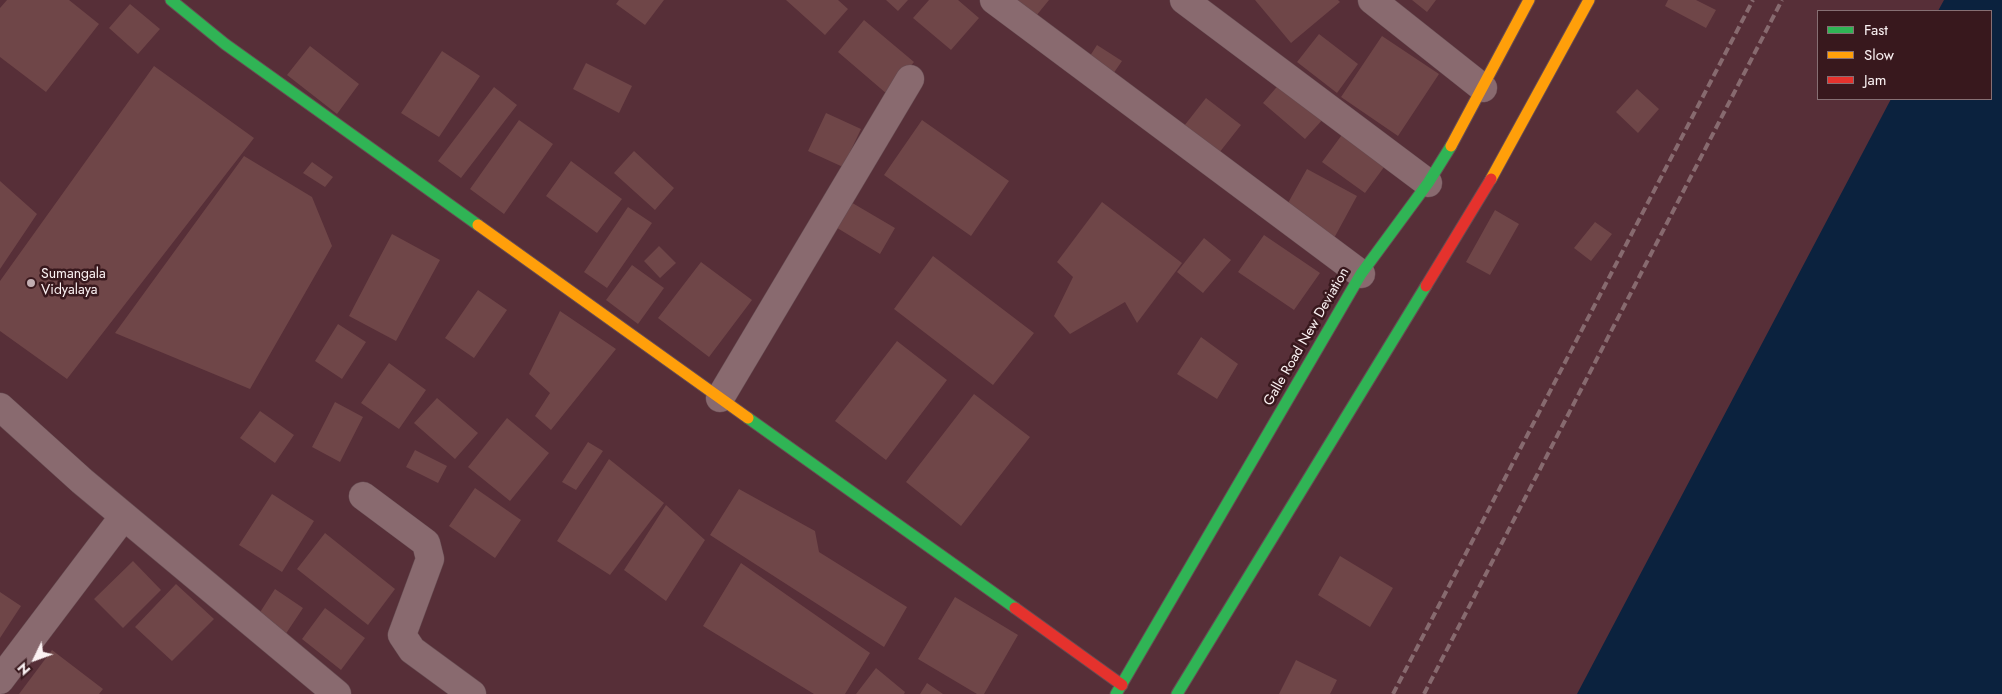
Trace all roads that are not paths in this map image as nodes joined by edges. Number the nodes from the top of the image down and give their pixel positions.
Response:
1 (171, 0) edge
2 (994, 0) edge
3 (1184, 0) edge
4 (1372, 0) edge
5 (1528, 0) edge
6 (1589, 0) edge
7 (910, 79) dead end
8 (1483, 88) junction
9 (1428, 183) junction
10 (1360, 274) junction
11 (720, 398) junction
12 (0, 406) edge
13 (363, 496) dead end
14 (124, 516) junction
15 (0, 680) edge
16 (1119, 689) edge
17 (337, 694) edge
18 (472, 694) edge
19 (1177, 694) edge

1 - 11 main road
2 - 10 street
3 - 9 street
4 - 8 street
5 - 8 main road, Galle Road New Deviation
6 - 19 main road
7 - 11 street
8 - 9 main road, Galle Road New Deviation
9 - 10 main road, Galle Road New Deviation
10 - 16 main road, Galle Road New Deviation
11 - 16 main road
12 - 14 street
13 - 18 street
14 - 15 street
14 - 17 street

